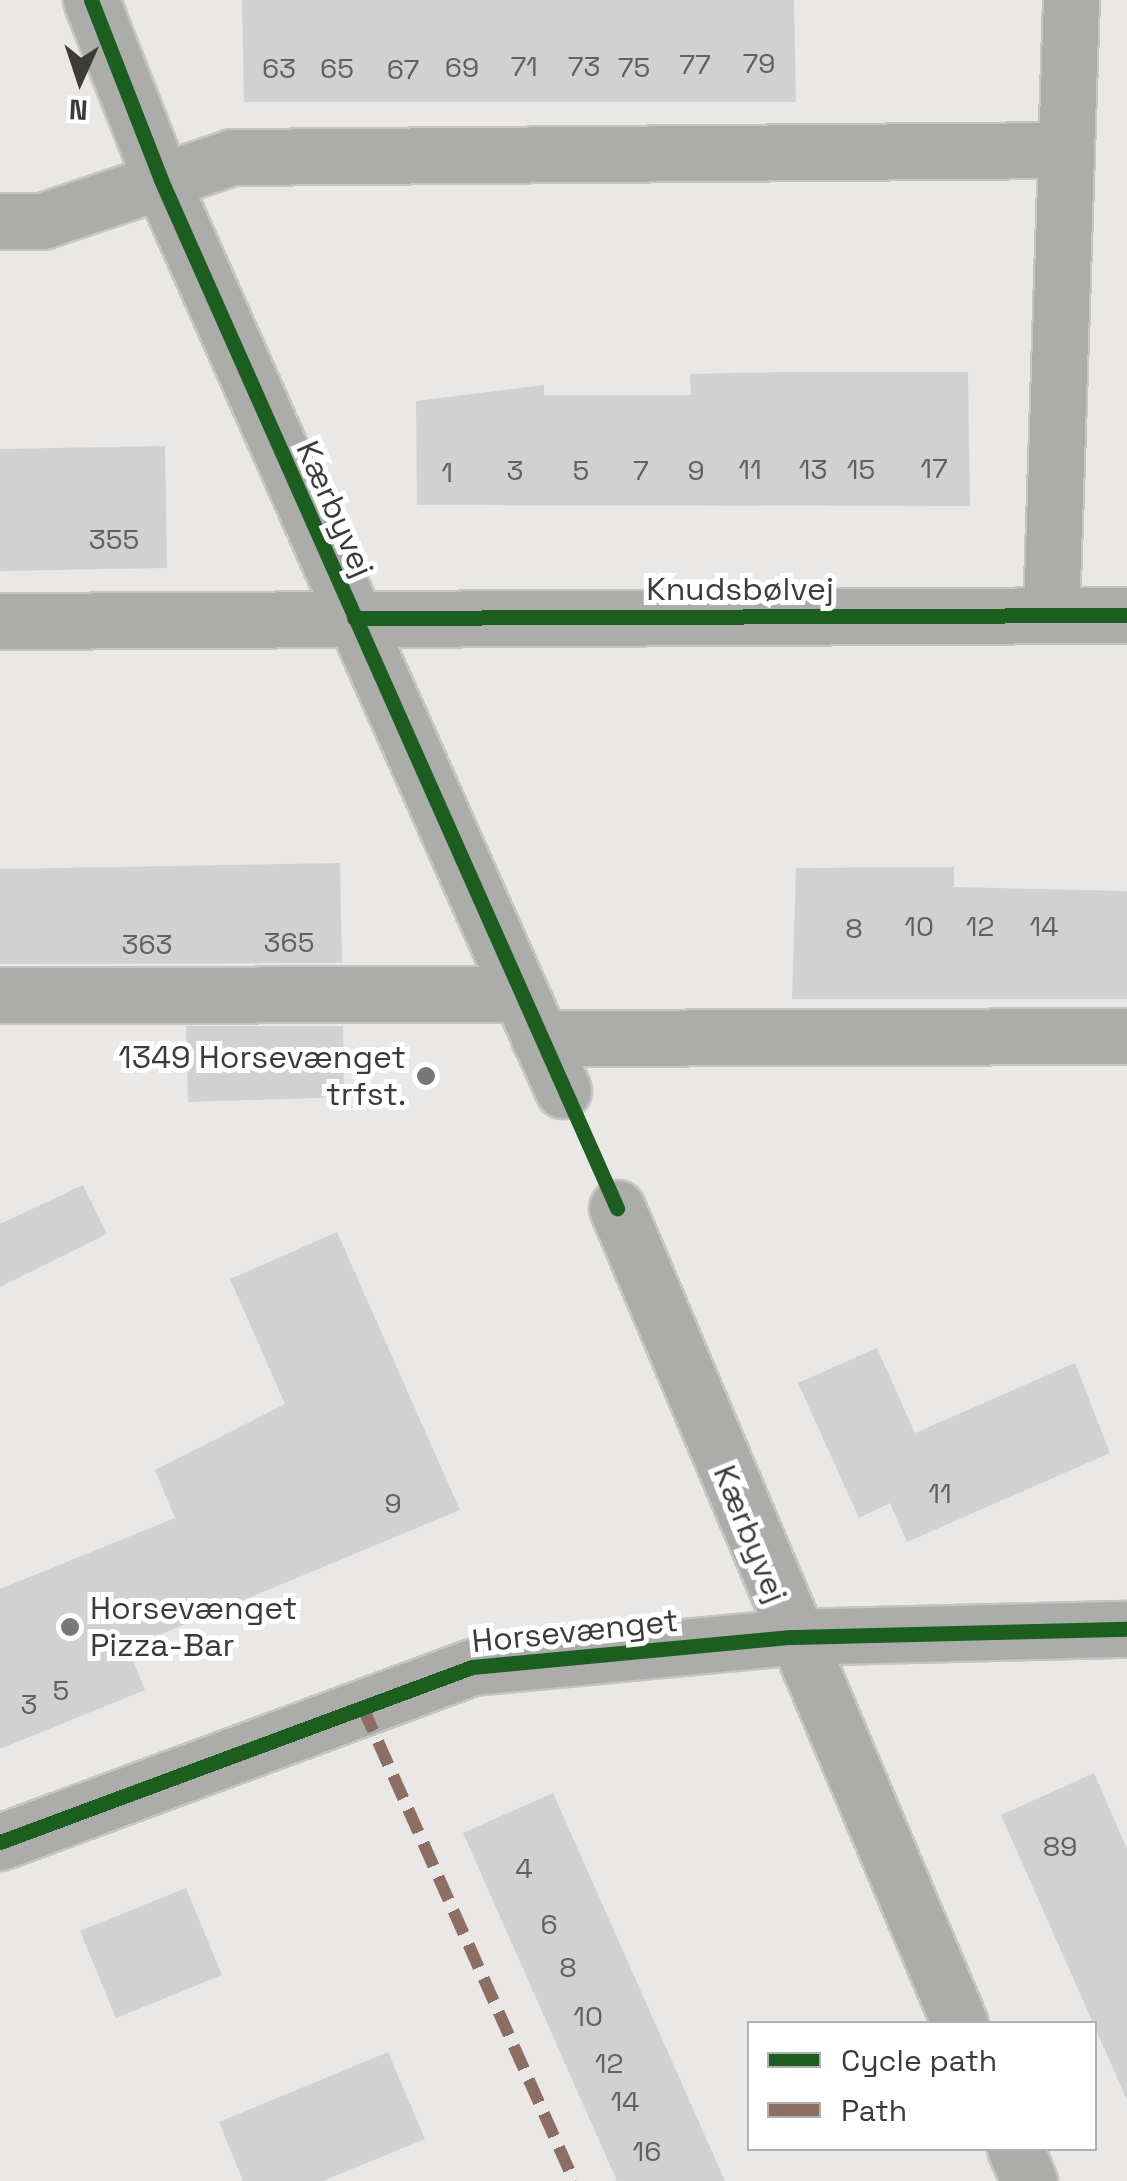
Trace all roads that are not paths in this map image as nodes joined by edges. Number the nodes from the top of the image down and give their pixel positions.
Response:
1 (91, 0) edge
2 (1071, 0) edge
3 (1065, 150) junction
4 (160, 180) junction
5 (0, 222) edge
6 (1051, 615) junction
7 (1127, 615) edge
8 (354, 618) junction
9 (0, 621) edge
10 (0, 996) edge
11 (529, 1016) junction
12 (1127, 1036) edge
13 (564, 1090) dead end
14 (617, 1208) dead end
15 (1127, 1629) edge
16 (791, 1637) junction
17 (0, 1842) edge
18 (959, 2021) edge
19 (1016, 2151) edge
20 (1030, 2181) edge

1 - 4 street, Kærbyvej
2 - 3 street
3 - 4 street
3 - 6 street
4 - 5 street
4 - 8 street, Kærbyvej
6 - 7 street, Knudsbølvej
6 - 8 street, Knudsbølvej
8 - 9 street, Knudsbølvej
8 - 11 street, Kærbyvej
10 - 11 street
11 - 12 street
11 - 13 street, Kærbyvej
14 - 16 street, Kærbyvej
15 - 16 street, Horsevænget
16 - 17 street, Horsevænget
16 - 18 street, Kærbyvej
19 - 20 street

